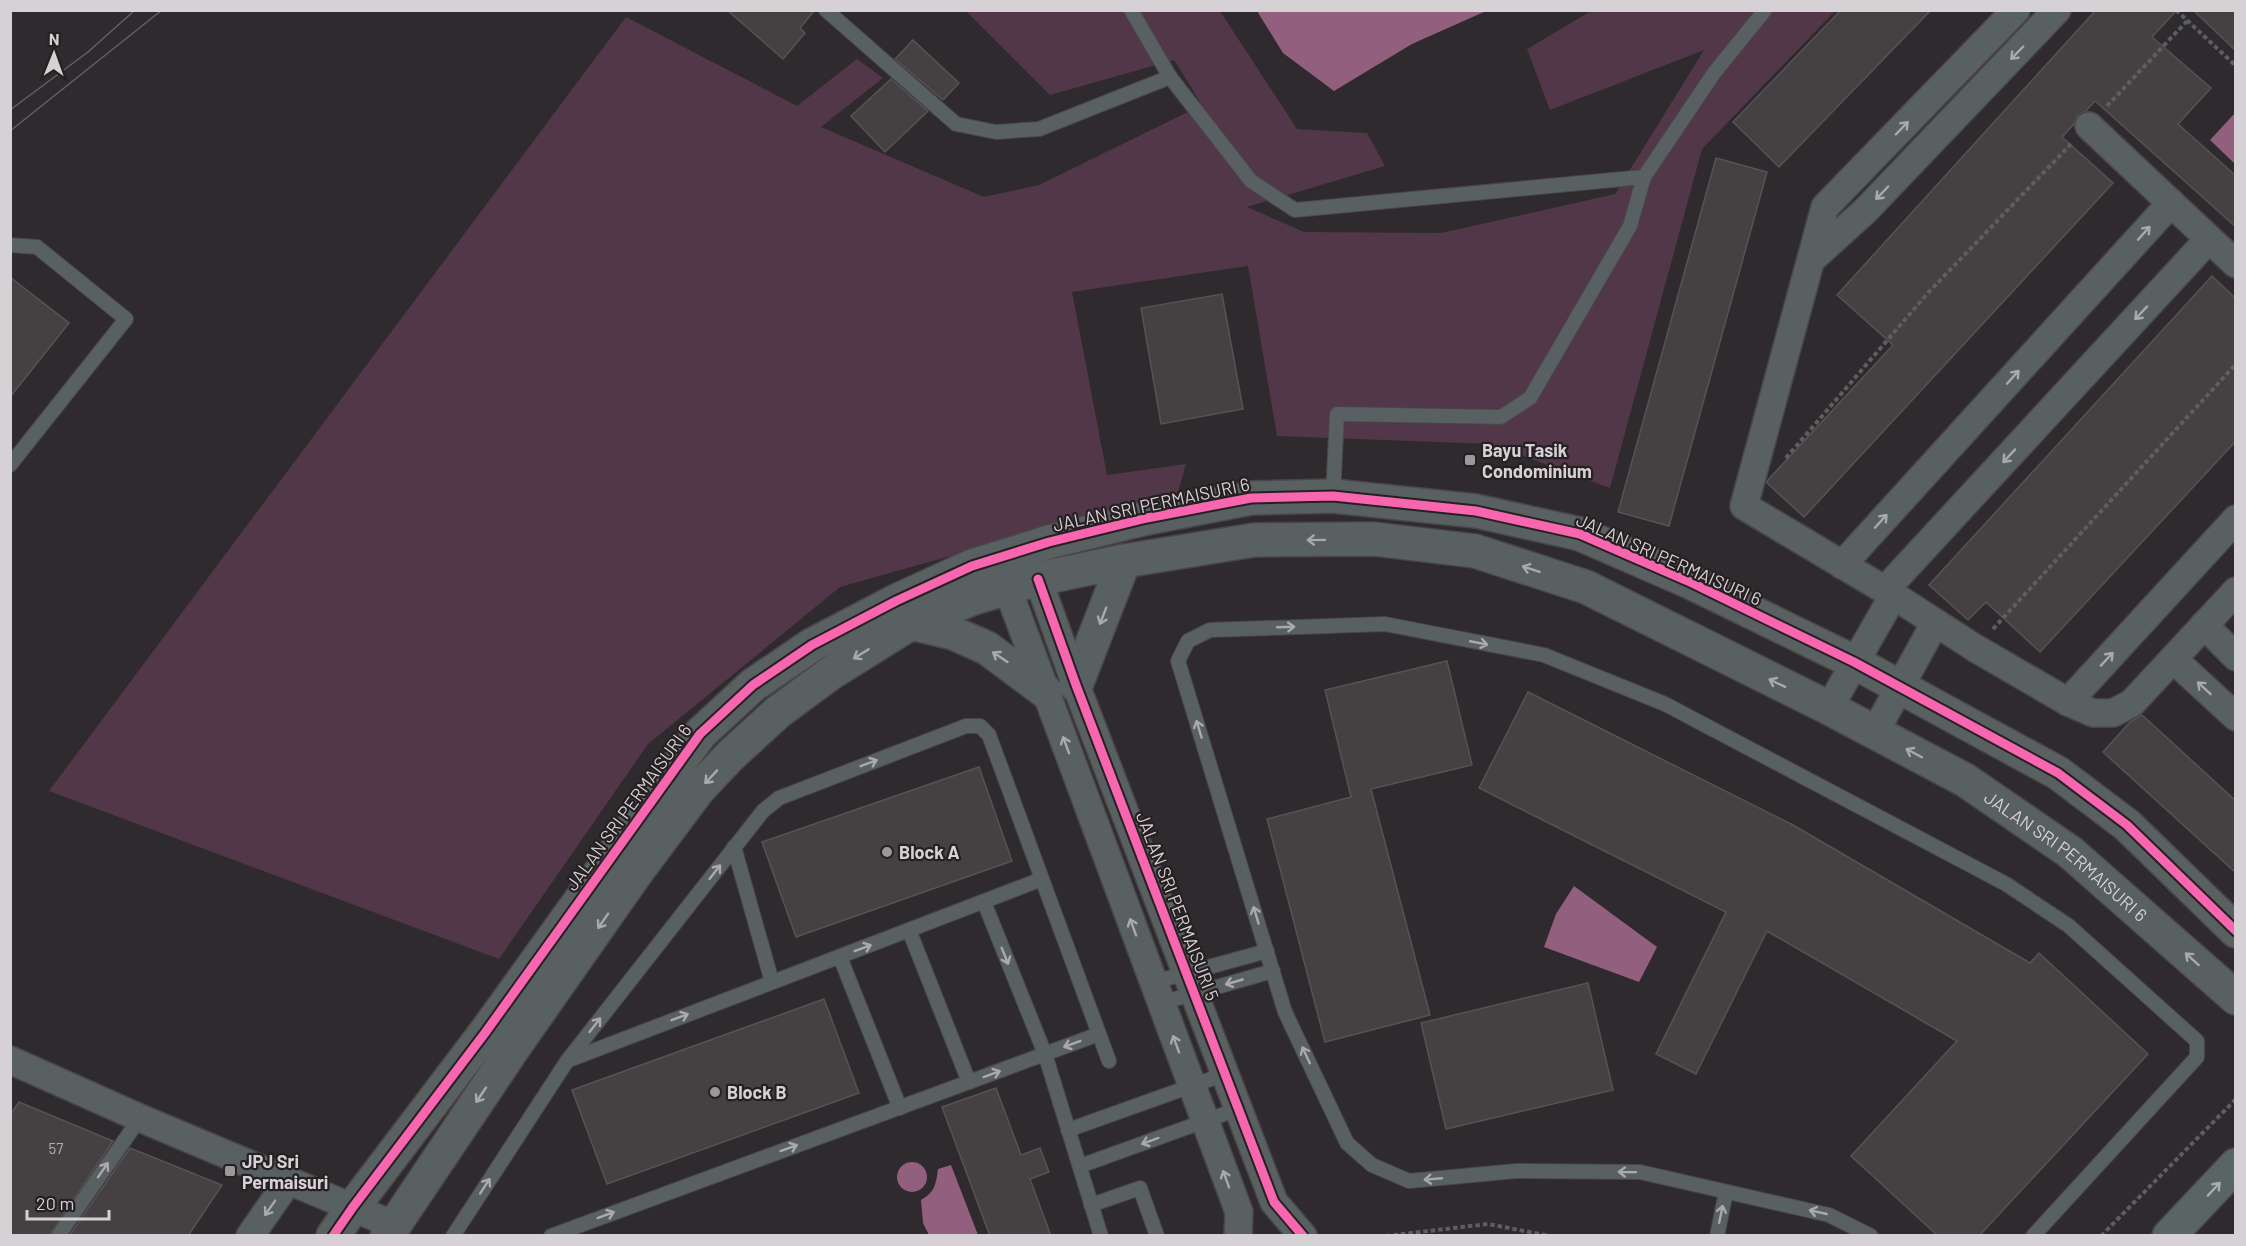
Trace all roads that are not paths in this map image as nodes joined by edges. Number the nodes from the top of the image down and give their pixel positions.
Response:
1 (826, 10) edge
2 (1131, 10) edge
3 (1765, 10) edge
4 (2016, 10) edge
5 (2057, 10) edge
6 (1170, 77) junction
7 (2089, 126) road end
8 (1644, 177) junction
9 (2171, 203) junction
10 (2210, 239) junction
11 (10, 245) edge
12 (1812, 259) junction
13 (2235, 264) edge
14 (10, 465) edge
15 (1333, 496) junction
16 (2235, 519) edge
17 (1049, 542) junction
18 (1124, 561) junction
19 (1842, 565) junction
20 (972, 566) junction
21 (1021, 578) junction
22 (2235, 591) edge
23 (1889, 593) junction
24 (1935, 622) junction
25 (911, 623) junction
26 (2204, 625) junction
27 (2235, 657) edge
28 (2173, 659) junction
29 (1854, 662) junction
30 (1900, 686) junction
31 (1061, 689) junction
32 (2068, 702) junction
33 (1829, 708) junction
34 (2235, 717) edge
35 (1875, 732) junction
36 (734, 847) junction
37 (1042, 879) junction
38 (984, 902) junction
39 (909, 930) junction
40 (2235, 932) edge
41 (1267, 951) junction
42 (840, 957) junction
43 (1273, 971) junction
44 (772, 982) junction
45 (1190, 983) junction
46 (1157, 992) junction
47 (2235, 998) edge
48 (1099, 1034) junction
49 (1045, 1054) junction
50 (10, 1060) edge
51 (567, 1061) junction
52 (1109, 1061) dead end
53 (1225, 1074) junction
54 (969, 1082) junction
55 (1192, 1086) junction
56 (900, 1108) junction
57 (1238, 1109) junction
58 (140, 1118) junction
59 (1205, 1121) junction
60 (1068, 1130) junction
61 (1080, 1166) junction
62 (2235, 1166) edge
63 (289, 1180) junction
64 (1726, 1192) junction
65 (1091, 1205) junction
66 (352, 1207) junction
67 (391, 1230) edge
68 (58, 1236) edge
69 (250, 1236) edge
70 (333, 1236) edge
71 (453, 1236) edge
72 (551, 1236) edge
73 (1101, 1236) edge
74 (1157, 1236) edge
75 (1238, 1236) edge
76 (1303, 1236) edge
77 (1717, 1236) edge
78 (1871, 1236) edge
79 (2033, 1236) edge
80 (2169, 1236) edge

1 - 6 lane
2 - 6 lane
3 - 8 lane
12 -> 4 street
5 -> 12 street
6 - 8 lane
7 - 9 street
8 - 15 lane
9 - 10 street
19 -> 9 street
10 - 13 street
10 -> 23 street
11 - 14 lane
12 - 19 street
15 - 17 street, JALAN SRI PERMAISURI 6
15 - 29 street, JALAN SRI PERMAISURI 6
32 -> 16 street
17 - 20 street, JALAN SRI PERMAISURI 6
17 - 21 street
18 - 21 street, JALAN SRI PERMAISURI 6
18 -> 31 street
33 -> 18 street, JALAN SRI PERMAISURI 6
19 - 23 street
20 - 21 street
20 - 66 street, JALAN SRI PERMAISURI 6
21 - 25 street, JALAN SRI PERMAISURI 6
21 - 31 street, JALAN SRI PERMAISURI 5
22 - 26 street
23 - 24 street
23 - 29 street
24 - 30 street
24 - 32 street
31 -> 25 street
25 -> 67 street, JALAN SRI PERMAISURI 6
26 - 27 street
26 - 28 street
28 - 32 street
34 -> 28 street
29 - 30 street, JALAN SRI PERMAISURI 6
29 - 33 street
30 - 35 street
30 - 40 street, JALAN SRI PERMAISURI 6
31 - 45 street, JALAN SRI PERMAISURI 5
46 -> 31 street, JALAN SRI PERMAISURI 5
33 - 35 street, JALAN SRI PERMAISURI 6
47 -> 35 street, JALAN SRI PERMAISURI 6
36 -> 37 lane
36 - 44 lane
51 -> 36 lane
37 - 38 lane
37 - 48 lane
38 - 39 lane
38 -> 49 lane
42 -> 39 lane
39 - 54 lane
41 - 43 lane
41 - 45 lane
41 -> 79 lane
42 - 44 lane
42 - 56 lane
43 -> 45 lane
64 -> 43 lane
51 -> 44 lane
45 - 46 lane
45 - 46 lane
45 - 53 street, JALAN SRI PERMAISURI 5
55 -> 46 street, JALAN SRI PERMAISURI 5
48 -> 49 lane
48 - 52 lane
54 -> 49 lane
49 - 60 lane
50 - 58 street
71 -> 51 lane
53 - 55 lane
53 - 57 street, JALAN SRI PERMAISURI 5
54 - 56 lane
55 - 59 street, JALAN SRI PERMAISURI 5
55 - 60 lane
72 -> 56 lane
57 - 59 lane
57 - 76 street, JALAN SRI PERMAISURI 5
58 - 63 street
68 -> 58 lane
59 -> 61 lane
75 -> 59 street, JALAN SRI PERMAISURI 5
60 - 61 lane
61 - 65 lane
80 -> 62 main road
63 - 66 street
63 -> 69 street
77 -> 64 lane
78 -> 64 lane
65 - 73 lane
65 - 74 lane
66 - 67 street
66 - 70 street, JALAN SRI PERMAISURI 6

